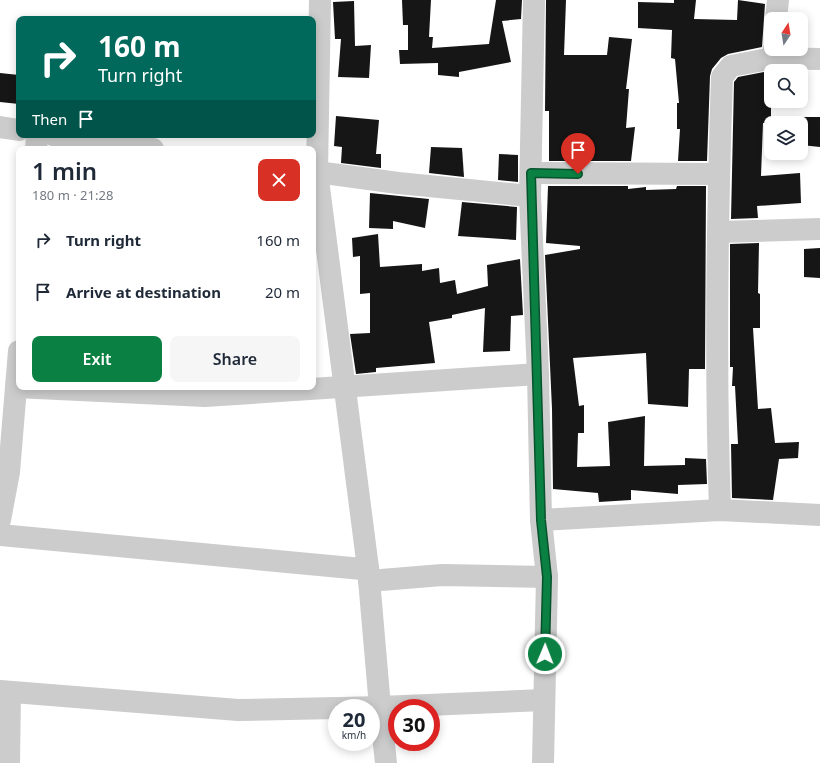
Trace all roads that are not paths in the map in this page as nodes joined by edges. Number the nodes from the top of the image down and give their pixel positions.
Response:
1 (320, 0) edge
2 (534, 0) edge
3 (778, 0) edge
4 (777, 12) edge
5 (766, 56) edge
6 (792, 56) edge
7 (820, 59) edge
8 (0, 127) edge
9 (16, 130) edge
10 (74, 138) edge
11 (316, 138) edge
12 (132, 146) edge
13 (316, 172) edge
14 (531, 173) junction
15 (719, 174) junction
16 (316, 179) edge
17 (530, 196) junction
18 (820, 229) edge
19 (718, 232) junction
20 (538, 374) junction
21 (344, 386) junction
22 (16, 387) edge
23 (316, 388) edge
24 (79, 390) edge
25 (288, 390) edge
26 (720, 510) junction
27 (820, 515) edge
28 (0, 520) edge
29 (541, 520) junction
30 (0, 535) edge
31 (368, 574) junction
32 (547, 577) junction
33 (5, 692) edge
34 (379, 699) edge
35 (544, 700) junction
36 (380, 707) joint
37 (328, 708) edge
38 (9, 763) edge
39 (386, 763) edge
40 (543, 763) edge

1 - 11 street
2 - 14 street
3 - 4 street
5 - 15 street
6 - 7 street
8 - 9 street
10 - 12 street
13 - 17 street
14 - 15 street
14 - 17 street
15 - 19 street
16 - 21 street
17 - 20 street
18 - 19 street
19 - 26 street
20 - 21 street
20 - 29 street
21 - 23 street
21 - 31 street
22 - 28 street
24 - 25 street
26 - 27 street
26 - 29 street
29 - 32 street
30 - 31 street
31 - 32 street
31 - 34 street
32 - 35 street
33 - 37 street
33 - 38 street
35 - 36 street
35 - 40 street
36 - 39 street

